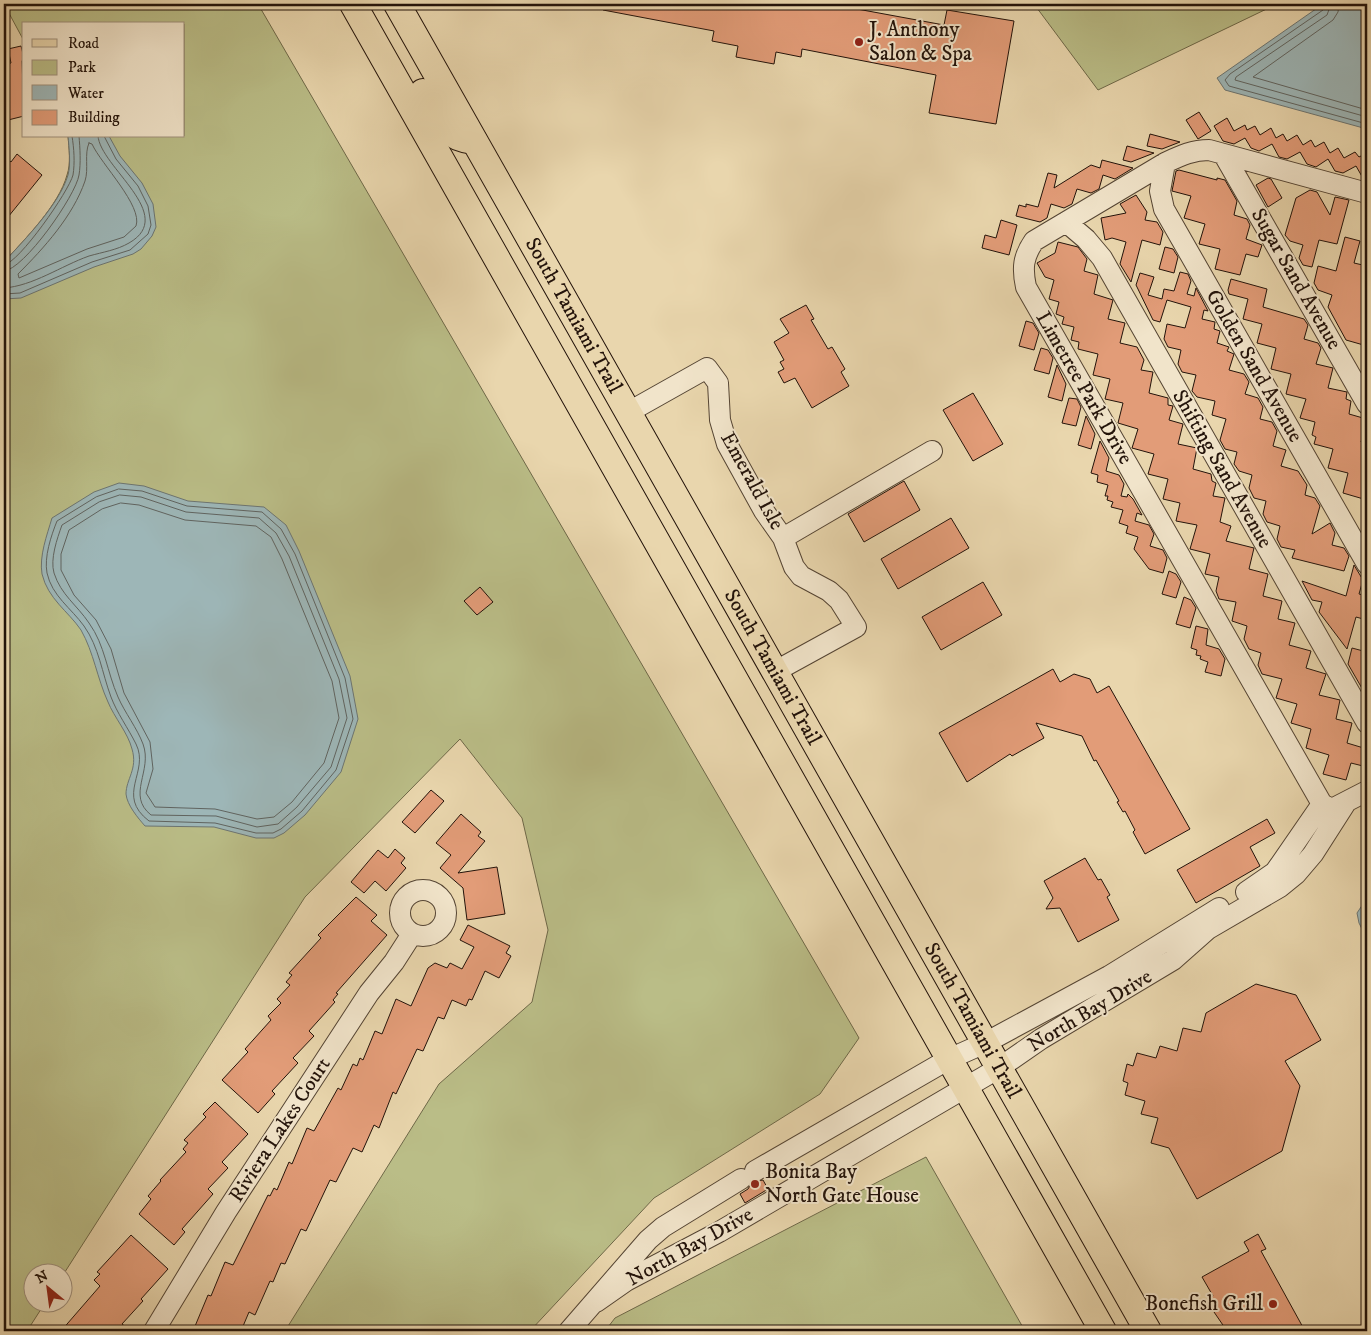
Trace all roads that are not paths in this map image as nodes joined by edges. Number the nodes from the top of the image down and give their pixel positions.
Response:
1 (353, 4) edge
2 (374, 4) edge
3 (397, 4) edge
4 (474, 141) junction
5 (1224, 155) junction
6 (1165, 163) junction
7 (1367, 193) edge
8 (1066, 222) junction
9 (1367, 404) edge
10 (627, 412) junction
11 (932, 451) dead end
12 (783, 538) junction
13 (1367, 564) edge
14 (774, 672) junction
15 (1367, 724) edge
16 (1367, 791) edge
17 (1322, 804) junction
18 (1345, 804) junction
19 (1293, 846) junction
20 (1309, 859) junction
21 (412, 934) dead end
22 (985, 1043) junction
23 (949, 1059) junction
24 (999, 1068) junction
25 (966, 1088) junction
26 (596, 1302) junction
27 (154, 1331) edge
28 (570, 1331) edge
29 (1103, 1331) edge
30 (1148, 1331) edge

1 - 23 main road, South Tamiami Trail
2 - 4 main road
3 - 4 main road, South Tamiami Trail
4 - 10 main road, South Tamiami Trail
5 - 6 street, Limetree Park Drive
5 - 7 street, Limetree Park Drive
5 - 9 street, Sugar Sand Avenue
6 - 8 street, Limetree Park Drive
6 - 13 street, Golden Sand Avenue
8 - 15 street, Shifting Sand Avenue
8 - 17 street, Limetree Park Drive
10 - 12 street, Emerald Isle
10 - 14 main road, South Tamiami Trail
11 - 12 street, Emerald Isle
12 - 14 street, Emerald Isle
14 - 22 main road, South Tamiami Trail
16 - 18 street
17 - 18 street
17 - 19 street, North Bay Drive
18 - 20 street, North Bay Drive
19 - 20 street
19 - 22 street, North Bay Drive
20 - 24 street, North Bay Drive
21 - 27 street, Riviera Lakes Court
22 - 23 street, North Bay Drive
22 - 24 main road, South Tamiami Trail
23 - 25 main road, South Tamiami Trail
23 - 26 street, North Bay Drive
24 - 25 street, North Bay Drive
24 - 30 main road, South Tamiami Trail
25 - 26 street, North Bay Drive
25 - 29 main road, South Tamiami Trail
26 - 28 street, North Bay Drive

